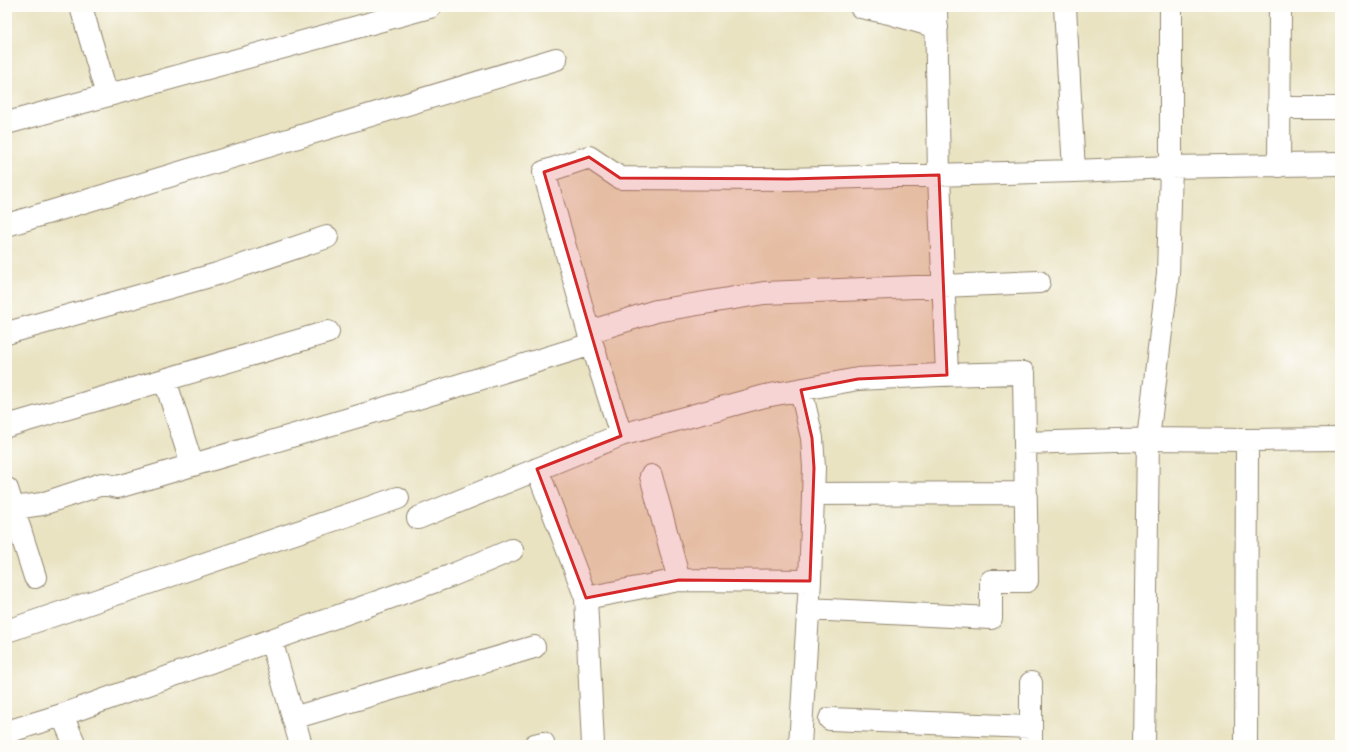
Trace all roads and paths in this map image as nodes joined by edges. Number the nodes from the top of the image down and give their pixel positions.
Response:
1 (80, 7) edge
2 (430, 7) edge
3 (861, 7) edge
4 (1065, 7) edge
5 (1171, 7) edge
6 (1280, 7) edge
7 (936, 17) edge
8 (556, 59) dead end
9 (107, 95) junction
10 (1280, 108) junction
11 (1340, 108) edge
12 (7, 123) edge
13 (1340, 164) edge
14 (1279, 166) junction
15 (1171, 167) junction
16 (1074, 172) junction
17 (939, 174) junction
18 (7, 225) edge
19 (327, 237) dead end
20 (1039, 282) dead end
21 (944, 286) junction
22 (328, 332) dead end
23 (7, 333) edge
24 (590, 338) junction
25 (947, 375) junction
26 (165, 380) junction
27 (801, 390) junction
28 (7, 426) edge
29 (621, 435) junction
30 (1148, 439) junction
31 (1340, 439) edge
32 (1247, 440) junction
33 (1025, 443) junction
34 (192, 465) junction
35 (537, 469) junction
36 (651, 476) dead end
37 (1026, 493) junction
38 (813, 494) junction
39 (398, 498) dead end
40 (9, 502) edge
41 (418, 518) dead end
42 (512, 550) dead end
43 (35, 577) dead end
44 (679, 580) junction
45 (810, 581) junction
46 (586, 598) junction
47 (808, 609) junction
48 (7, 631) edge
49 (270, 640) junction
50 (534, 647) dead end
51 (1030, 683) dead end
52 (62, 715) junction
53 (293, 718) junction
54 (830, 719) dead end
55 (7, 732) edge
56 (1031, 736) edge
57 (75, 745) edge
58 (301, 745) edge
59 (593, 745) edge
60 (800, 745) edge
61 (1144, 745) edge
62 (1246, 745) edge

1 - 9 street
2 - 9 street
3 - 7 street
4 - 16 street
5 - 15 street
6 - 10 street
7 - 17 street
8 - 18 street
9 - 12 street
10 - 11 street
10 - 14 street
13 - 14 street
14 - 15 street
15 - 16 street
15 - 30 street
16 - 17 street
17 - 21 street
17 - 24 street
19 - 23 street
20 - 21 street
21 - 24 street
21 - 25 street
22 - 26 street
24 - 29 street
24 - 34 street
25 - 27 street
25 - 33 street
26 - 28 street
26 - 34 street
27 - 29 street
27 - 38 street
29 - 35 street
30 - 32 street
30 - 33 street
30 - 61 street
31 - 32 street
32 - 62 street
33 - 37 street
34 - 40 street
35 - 41 street
35 - 46 street
36 - 44 street
37 - 38 street
37 - 47 street
38 - 45 street
39 - 48 street
40 - 43 street
42 - 49 street
44 - 45 street
44 - 46 street
45 - 47 street
46 - 59 street
47 - 60 street
49 - 52 street
49 - 53 street
50 - 53 street
51 - 56 street
52 - 55 street
52 - 57 street
53 - 58 street
54 - 56 street

